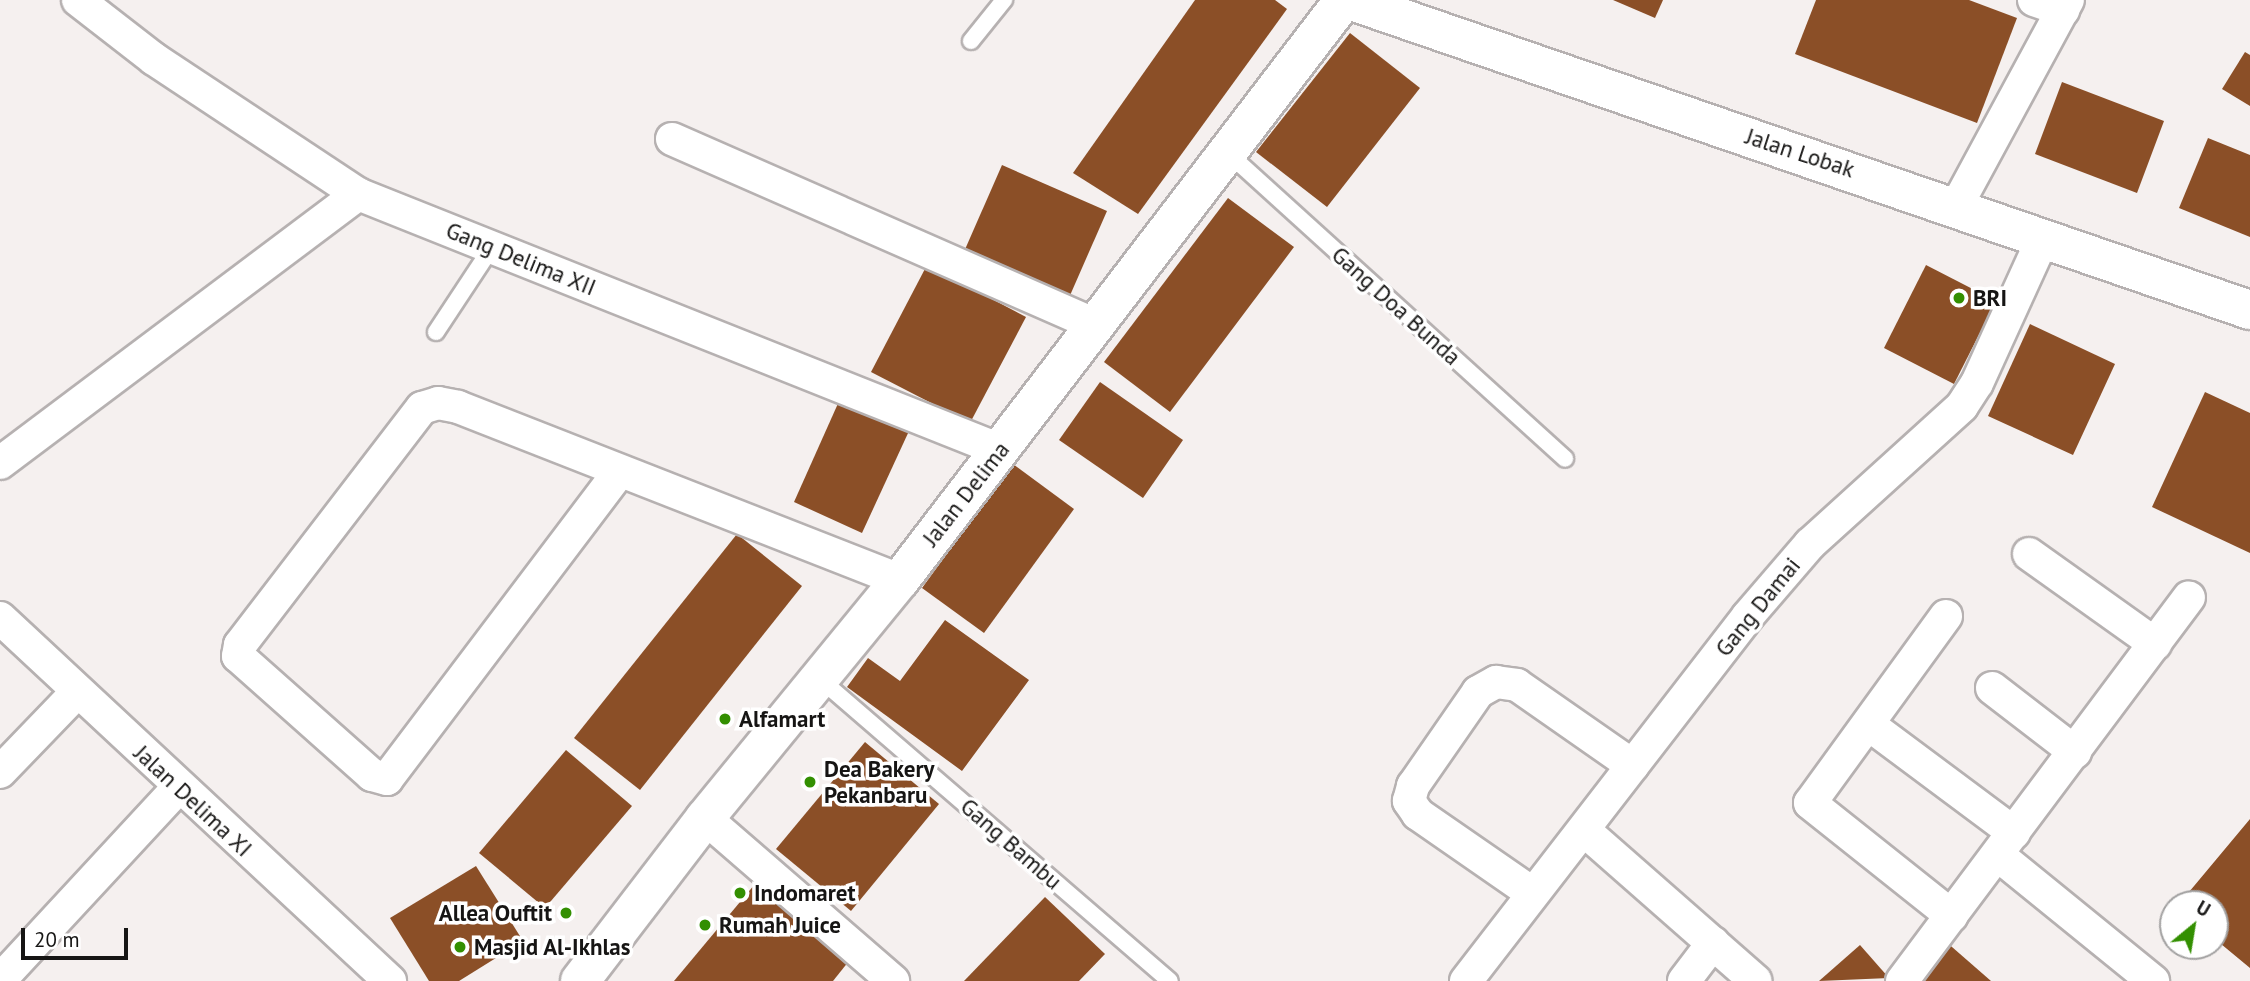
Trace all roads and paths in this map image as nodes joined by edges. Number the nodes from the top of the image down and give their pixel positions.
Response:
1 (78, 0) edge
2 (1004, 0) edge
3 (1346, 0) edge
4 (2055, 3) edge
5 (971, 41) dead end
6 (672, 139) dead end
7 (1228, 153) junction
8 (358, 194) junction
9 (1957, 205) junction
10 (2043, 238) junction
11 (492, 247) junction
12 (2250, 310) edge
13 (1093, 324) junction
14 (436, 332) dead end
15 (1000, 450) junction
16 (1565, 459) dead end
17 (0, 463) edge
18 (619, 472) junction
19 (2029, 554) dead end
20 (900, 580) junction
21 (2189, 597) dead end
22 (1946, 617) dead end
23 (0, 618) edge
24 (2155, 644) junction
25 (820, 679) junction
26 (1992, 688) dead end
27 (78, 691) junction
28 (1868, 724) junction
29 (2075, 752) junction
30 (1633, 766) junction
31 (0, 772) edge
32 (178, 788) junction
33 (705, 818) junction
34 (1585, 831) junction
35 (2006, 844) junction
36 (1532, 893) junction
37 (1952, 916) junction
38 (1713, 943) junction
39 (376, 977) edge
40 (0, 980) edge
41 (580, 981) edge
42 (893, 981) edge
43 (1170, 981) edge
44 (1466, 981) edge
45 (1684, 981) edge
46 (1756, 981) edge
47 (1902, 981) edge
48 (2153, 981) edge

1 - 8 street, Gang Delima XII
2 - 5 lane
3 - 7 main road, Jalan Delima
3 - 9 main road, Jalan Lobak
4 - 9 street
6 - 13 street
7 - 13 main road, Jalan Delima
7 - 16 lane, Gang Doa Bunda
8 - 11 street, Gang Delima XII
8 - 17 street
9 - 10 main road, Jalan Lobak
10 - 12 main road, Jalan Lobak
10 - 30 street, Gang Damai
11 - 14 lane
11 - 15 street, Gang Delima XII
13 - 15 main road, Jalan Delima
15 - 20 main road, Jalan Delima
18 - 18 street
18 - 20 street
19 - 24 street
20 - 25 main road, Jalan Delima
21 - 24 street
22 - 28 street
23 - 27 street, Jalan Delima XI
24 - 29 street
25 - 33 main road, Jalan Delima
25 - 43 lane, Gang Bambu
26 - 29 street
27 - 31 street
27 - 32 street, Jalan Delima XI
28 - 35 street
28 - 37 street
29 - 35 street
30 - 34 street, Gang Damai
30 - 36 street
32 - 39 street, Jalan Delima XI
32 - 40 street
33 - 41 main road, Jalan Delima
33 - 42 street
34 - 36 street, Gang Damai
34 - 38 street
35 - 37 street
35 - 48 street
36 - 44 street, Gang Damai
37 - 47 street
38 - 45 street
38 - 46 street

